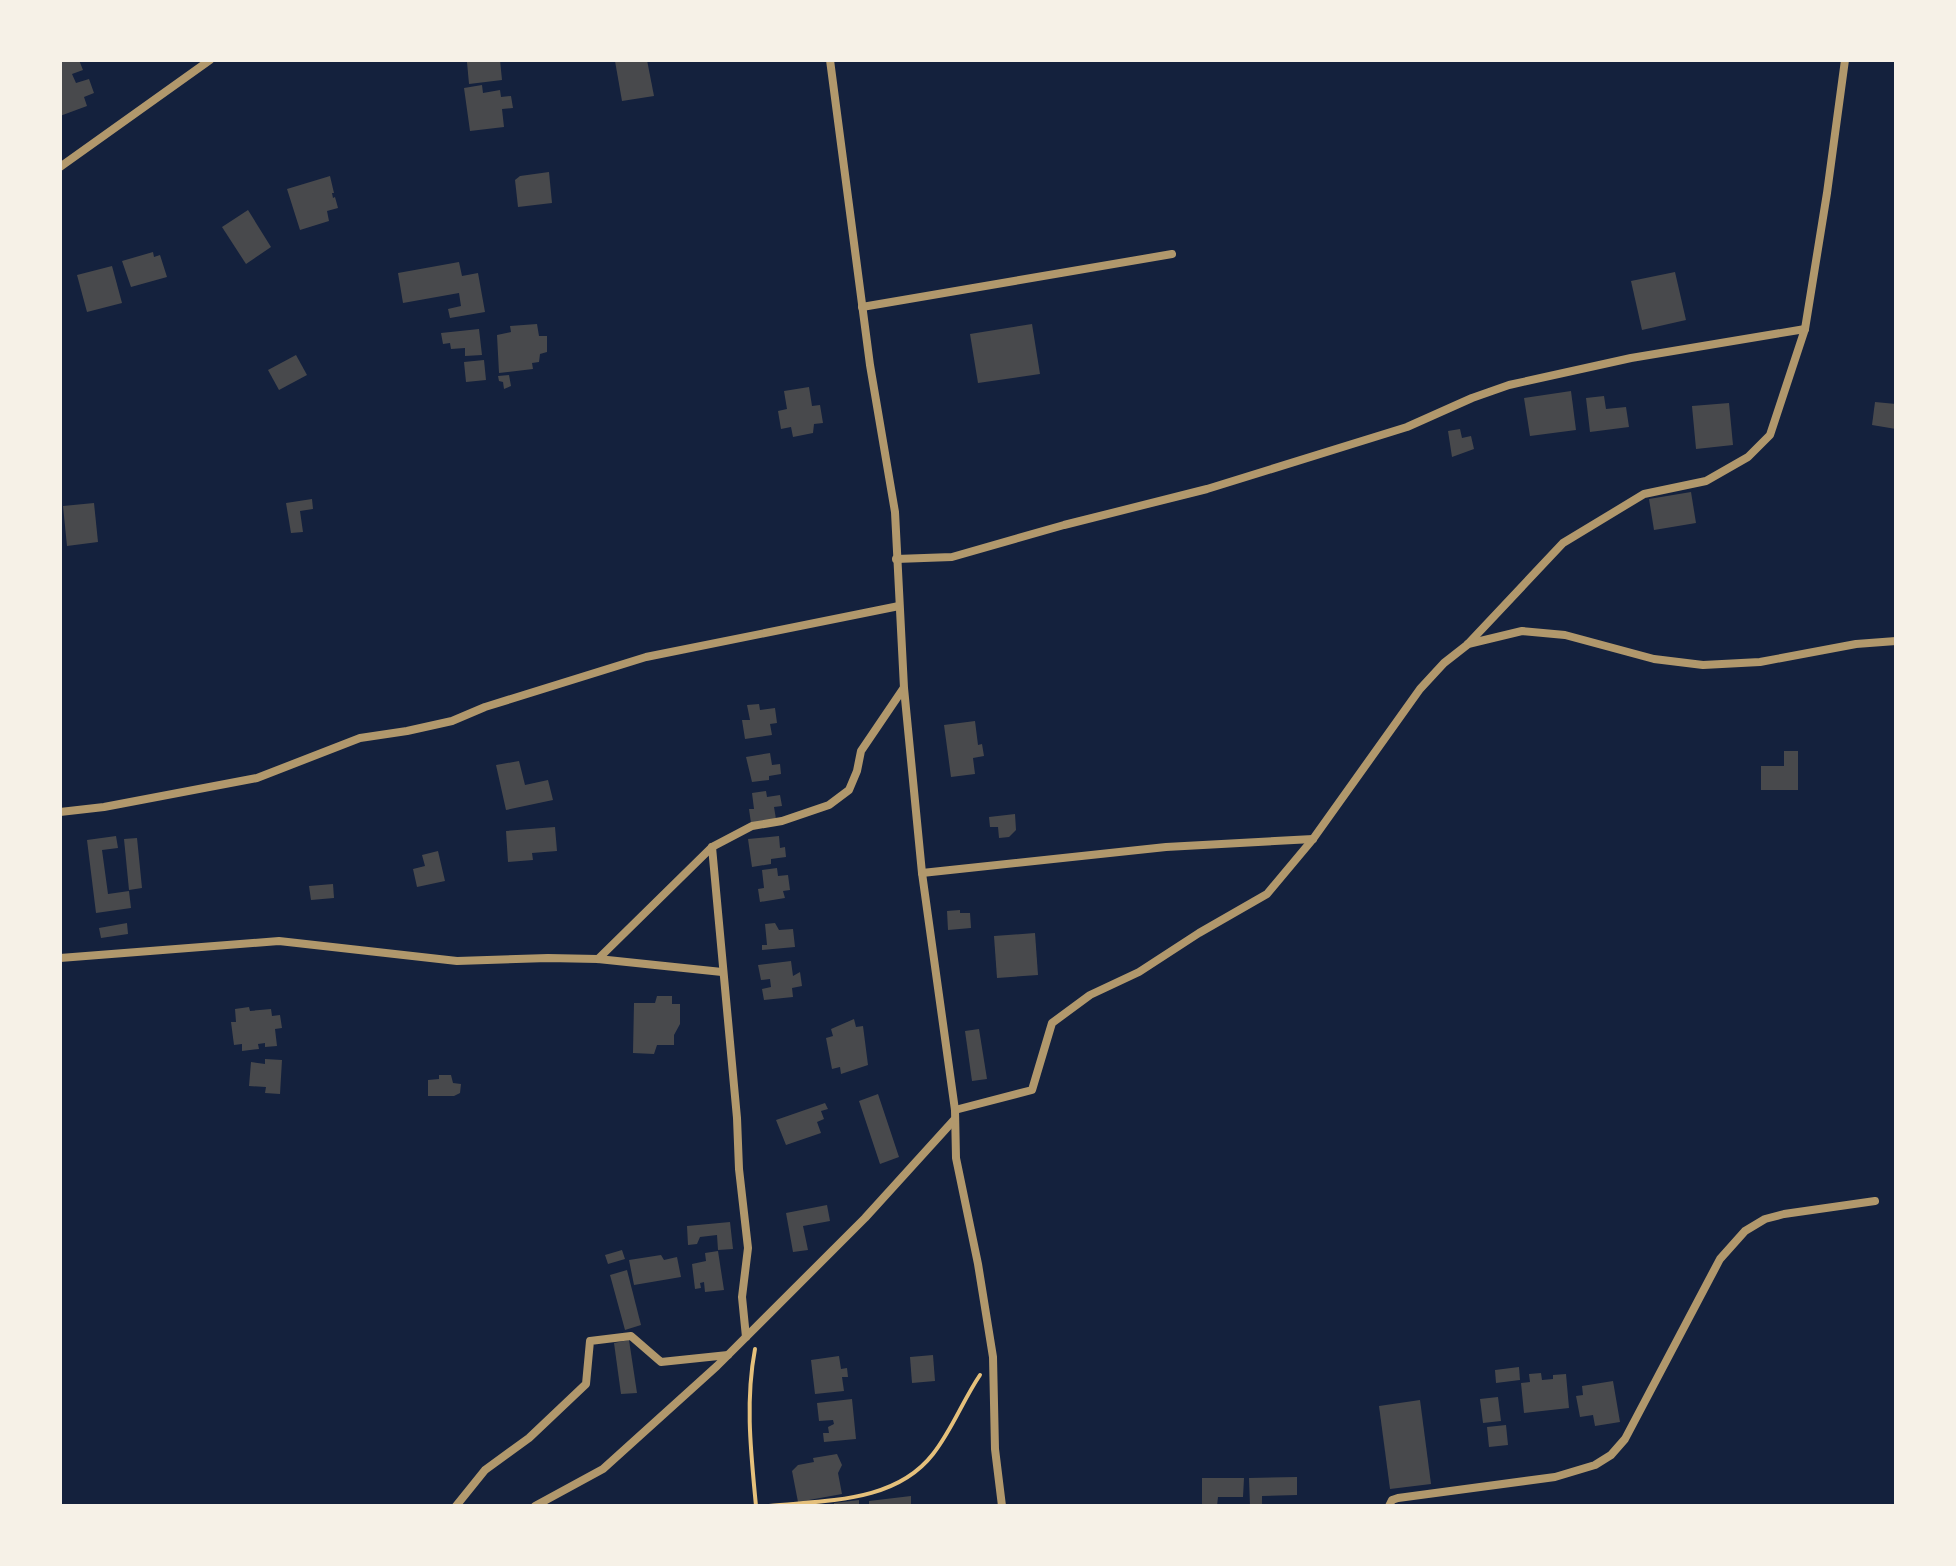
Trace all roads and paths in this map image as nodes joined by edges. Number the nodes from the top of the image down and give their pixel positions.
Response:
1 (210, 60) edge
2 (830, 60) edge
3 (1845, 60) edge
4 (60, 167) edge
5 (1172, 254) dead end
6 (862, 307) junction
7 (1805, 329) junction
8 (896, 559) junction
9 (899, 606) junction
10 (1896, 641) edge
11 (1467, 645) junction
12 (904, 688) junction
13 (60, 812) edge
14 (1313, 839) junction
15 (712, 847) junction
16 (922, 873) junction
17 (60, 958) edge
18 (598, 959) junction
19 (722, 972) junction
20 (955, 1115) junction
21 (1875, 1201) dead end
22 (759, 1323) junction
23 (746, 1337) junction
24 (729, 1355) junction
25 (993, 1357) junction
26 (456, 1506) edge
27 (535, 1506) edge
28 (756, 1506) edge
29 (769, 1506) edge
30 (1002, 1506) edge
31 (1389, 1506) edge

1 - 4 street
2 - 6 street
3 - 7 street
5 - 6 street
6 - 8 street
7 - 8 street
7 - 11 street
8 - 9 street
9 - 12 street
9 - 13 street
10 - 11 street
11 - 14 street
12 - 15 street
12 - 16 street
14 - 16 street
14 - 20 street
15 - 18 street
15 - 19 street
16 - 20 street
17 - 18 street
18 - 19 street
19 - 23 street
20 - 22 street
20 - 25 street
21 - 31 street
22 - 23 street
22 - 28 path
23 - 24 street
24 - 26 street
24 - 27 street
25 - 29 path
25 - 30 street

